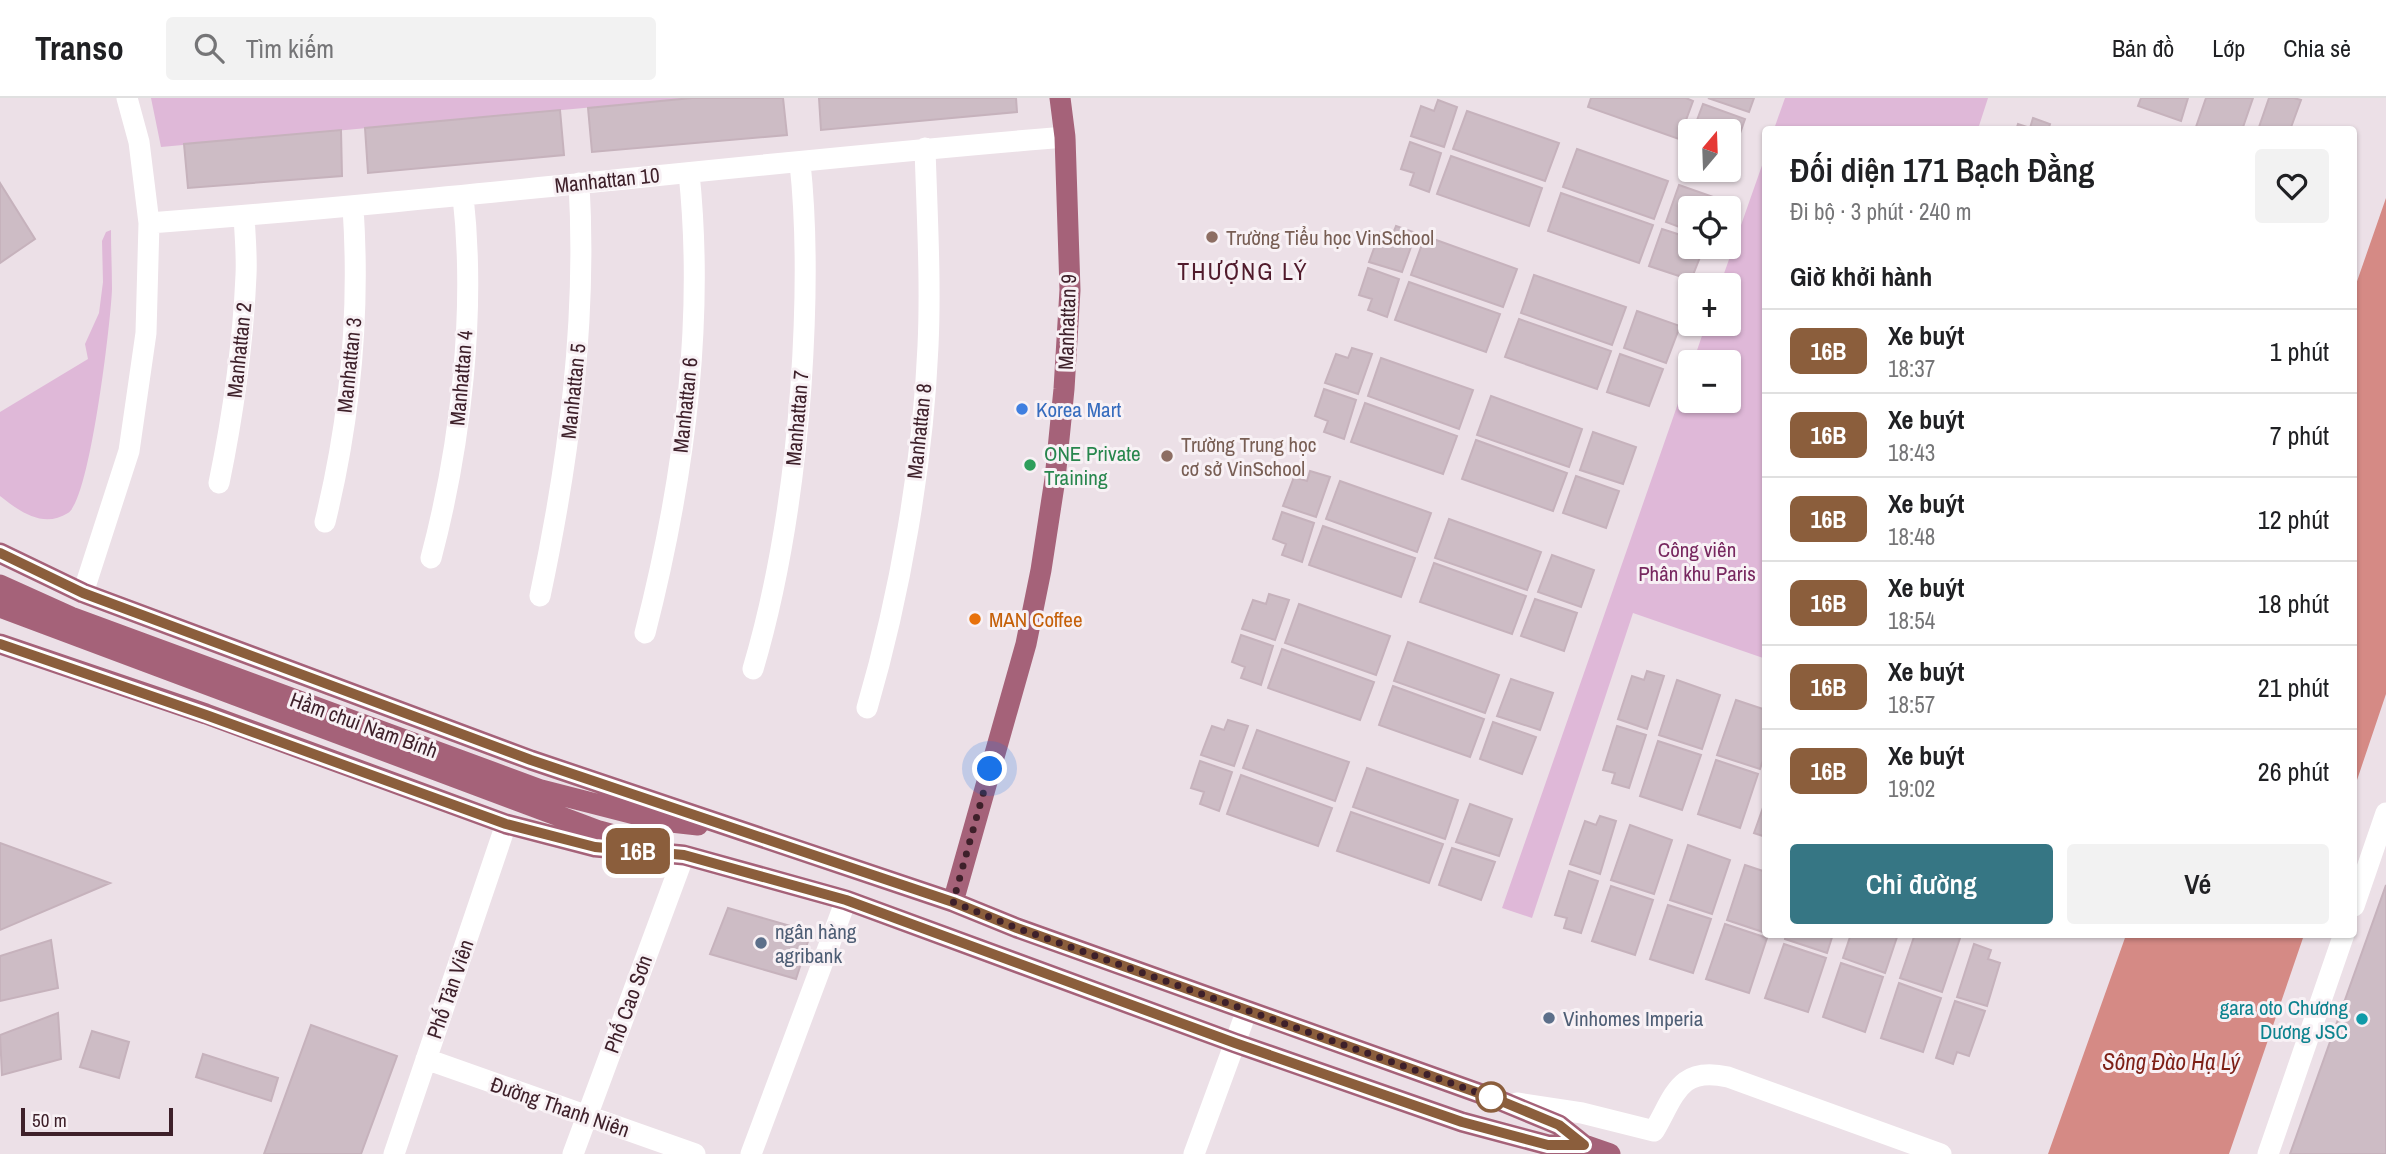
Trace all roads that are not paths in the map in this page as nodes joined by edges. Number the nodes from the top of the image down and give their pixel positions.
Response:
1 (127, 98) edge
2 (1060, 98) edge
3 (1065, 137) junction
4 (925, 149) junction
5 (800, 163) junction
6 (689, 173) junction
7 (579, 183) junction
8 (464, 196) junction
9 (354, 207) junction
10 (244, 216) junction
11 (149, 223) junction
12 (219, 483) dead end
13 (325, 522) dead end
14 (0, 554) edge
15 (431, 558) dead end
16 (0, 584) edge
17 (83, 593) junction
18 (540, 596) dead end
19 (0, 607) edge
20 (645, 634) dead end
21 (0, 644) edge
22 (753, 669) dead end
23 (867, 708) dead end
24 (2386, 813) edge
25 (506, 824) junction
26 (738, 830) junction
27 (684, 855) junction
28 (2357, 897) edge
29 (846, 900) junction
30 (953, 902) junction
31 (2343, 938) edge
32 (1247, 1010) junction
33 (1235, 1043) junction
34 (426, 1059) junction
35 (1501, 1101) junction
36 (587, 1116) junction
37 (1598, 1150) edge
38 (394, 1154) edge
39 (573, 1154) edge
40 (695, 1154) edge
41 (751, 1154) edge
42 (1194, 1154) edge
43 (1941, 1154) edge
44 (2268, 1154) edge

1 - 11 street
2 - 3 main road, Manhattan 9
3 - 4 street, Manhattan 10
3 - 30 main road, Manhattan 9
4 - 5 street, Manhattan 10
4 - 23 street, Manhattan 8
5 - 6 street, Manhattan 10
5 - 22 street, Manhattan 7
6 - 7 street, Manhattan 10
6 - 20 street, Manhattan 6
7 - 8 street, Manhattan 10
7 - 18 street, Manhattan 5
8 - 9 street, Manhattan 10
8 - 15 street, Manhattan 4
9 - 10 street, Manhattan 10
9 - 13 street, Manhattan 3
10 - 11 street, Manhattan 10
10 - 12 street, Manhattan 2
11 - 17 street
14 - 17 main road
16 - 26 main road, Hầm chui Nam Bính
17 - 26 main road
19 - 27 main road, Hầm chui Nam Bính
21 - 25 main road
24 - 28 street
25 - 27 main road
25 - 34 street, Phố Tản Viên
26 - 30 main road
27 - 29 main road
27 - 36 street, Phố Cao Sơn
29 - 33 main road
29 - 41 street
30 - 32 main road
31 - 44 street
32 - 33 street
32 - 35 main road
33 - 37 main road
33 - 42 street
34 - 36 street, Đường Thanh Niên
34 - 38 street, Phố Tản Viên
35 - 37 main road
35 - 43 street
36 - 39 street, Phố Cao Sơn
36 - 40 street, Đường Thanh Niên

